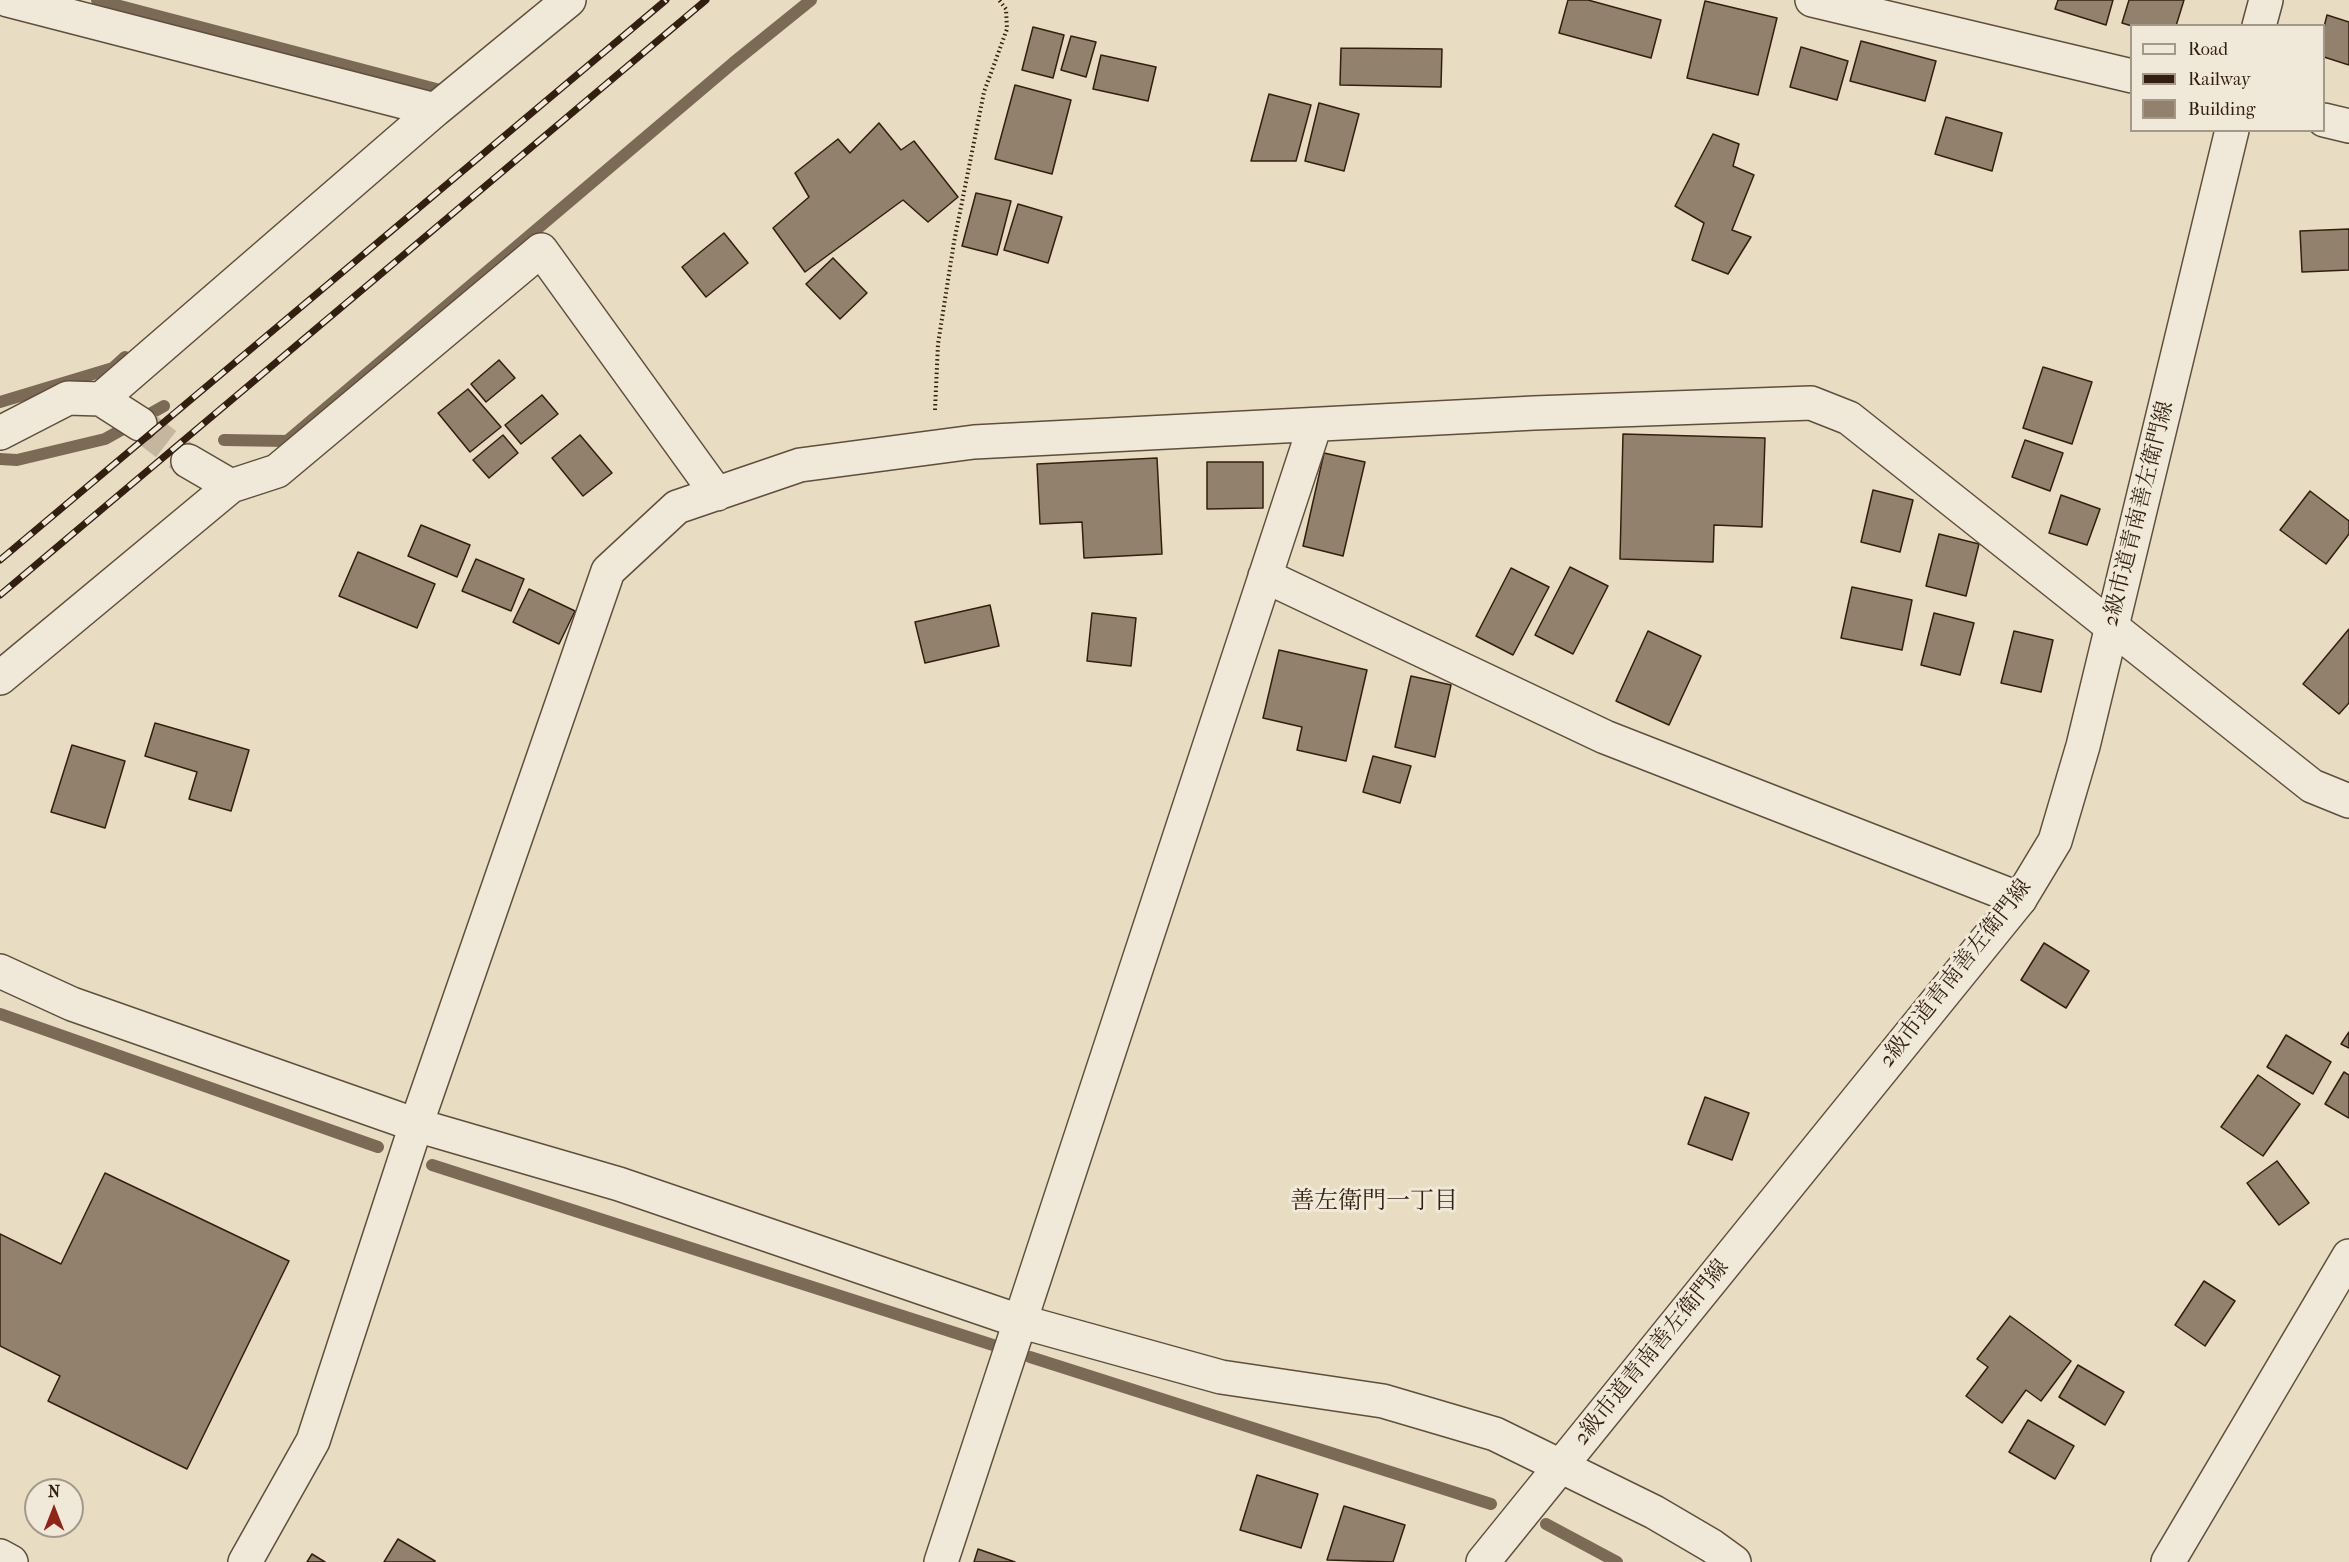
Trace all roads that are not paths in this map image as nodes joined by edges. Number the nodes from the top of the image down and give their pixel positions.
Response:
1 (569, 0) edge
2 (1812, 0) edge
3 (2266, 0) edge
4 (22, 2) edge
5 (2260, 24) edge
6 (2130, 76) edge
7 (435, 110) junction
8 (2325, 120) edge
9 (2349, 126) edge
10 (2232, 132) edge
11 (101, 399) junction
12 (140, 424) tunnel mouth
13 (1315, 425) junction
14 (0, 433) edge
15 (188, 461) tunnel mouth
16 (231, 486) junction
17 (717, 494) junction
18 (1265, 576) junction
19 (2111, 627) junction
20 (0, 678) edge
21 (2349, 801) edge
22 (2020, 899) junction
23 (0, 971) edge
24 (416, 1125) junction
25 (2349, 1256) edge
26 (1019, 1321) junction
27 (1560, 1467) junction
28 (0, 1556) edge
29 (11, 1562) edge
30 (244, 1562) edge
31 (940, 1562) edge
32 (1483, 1562) edge
33 (1734, 1562) edge
34 (2168, 1562) edge

1 - 7 street
2 - 6 street
3 - 5 street
4 - 7 street
7 - 11 street
8 - 9 street
10 - 19 street, 2級市道青南善左衛門線
11 - 12 street
11 - 14 street
13 - 17 street
13 - 18 street
13 - 19 street
15 - 16 street
16 - 17 street
16 - 20 street
17 - 24 street
18 - 22 street
18 - 26 street
19 - 21 street
19 - 22 street, 2級市道青南善左衛門線
22 - 27 street, 2級市道青南善左衛門線
23 - 24 street
24 - 26 street
24 - 30 street
25 - 34 street
26 - 27 street
26 - 31 street
27 - 32 street, 2級市道青南善左衛門線
27 - 33 street
28 - 29 street

